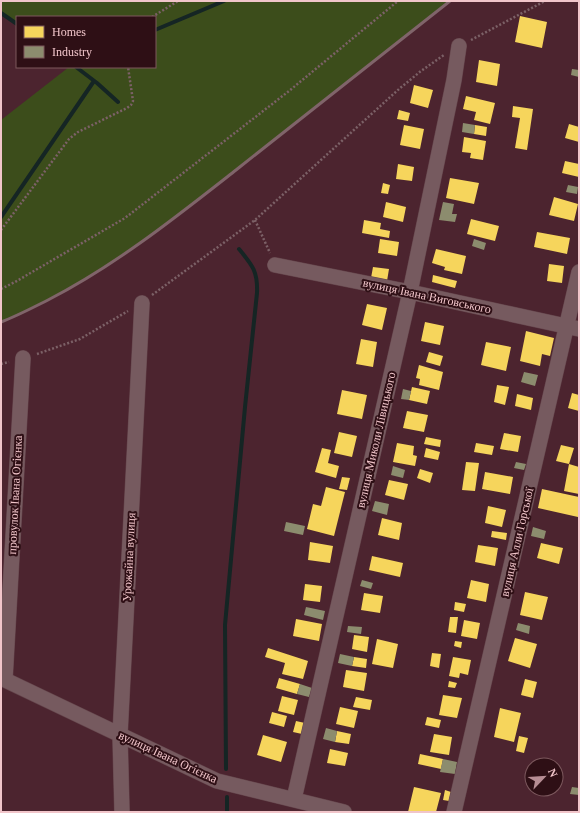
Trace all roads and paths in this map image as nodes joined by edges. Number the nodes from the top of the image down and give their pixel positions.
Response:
1 (178, 1) edge
2 (398, 1) edge
3 (545, 1) edge
4 (154, 16) edge
5 (459, 46) junction
6 (128, 68) edge
7 (255, 220) junction
8 (1, 230) edge
9 (275, 265) joint
10 (579, 272) edge
11 (1, 289) edge
12 (410, 292) junction
13 (142, 303) junction
14 (573, 327) edge
15 (23, 358) junction
16 (1, 364) edge
17 (3, 679) edge
18 (120, 735) junction
19 (294, 799) junction
20 (122, 812) edge
21 (344, 812) edge
22 (454, 812) edge

1 - 4 path
2 - 11 path
3 - 5 path
5 - 7 path
5 - 12 street, вулиця Миколи Лівицького
6 - 8 path
7 - 9 path
7 - 13 path
9 - 12 street, вулиця Івана Виговського
10 - 14 street, вулиця Алли Горської
12 - 14 street, вулиця Івана Виговського
12 - 19 street, вулиця Миколи Лівицького
13 - 15 path
13 - 18 street, Урожайна вулиця
14 - 22 street, вулиця Алли Горської
15 - 16 path
15 - 17 street, провулок Івана Огієнка
17 - 18 street, вулиця Івана Огієнка
18 - 19 street, вулиця Івана Огієнка
18 - 20 street, Урожайна вулиця
19 - 21 street, вулиця Івана Огієнка

